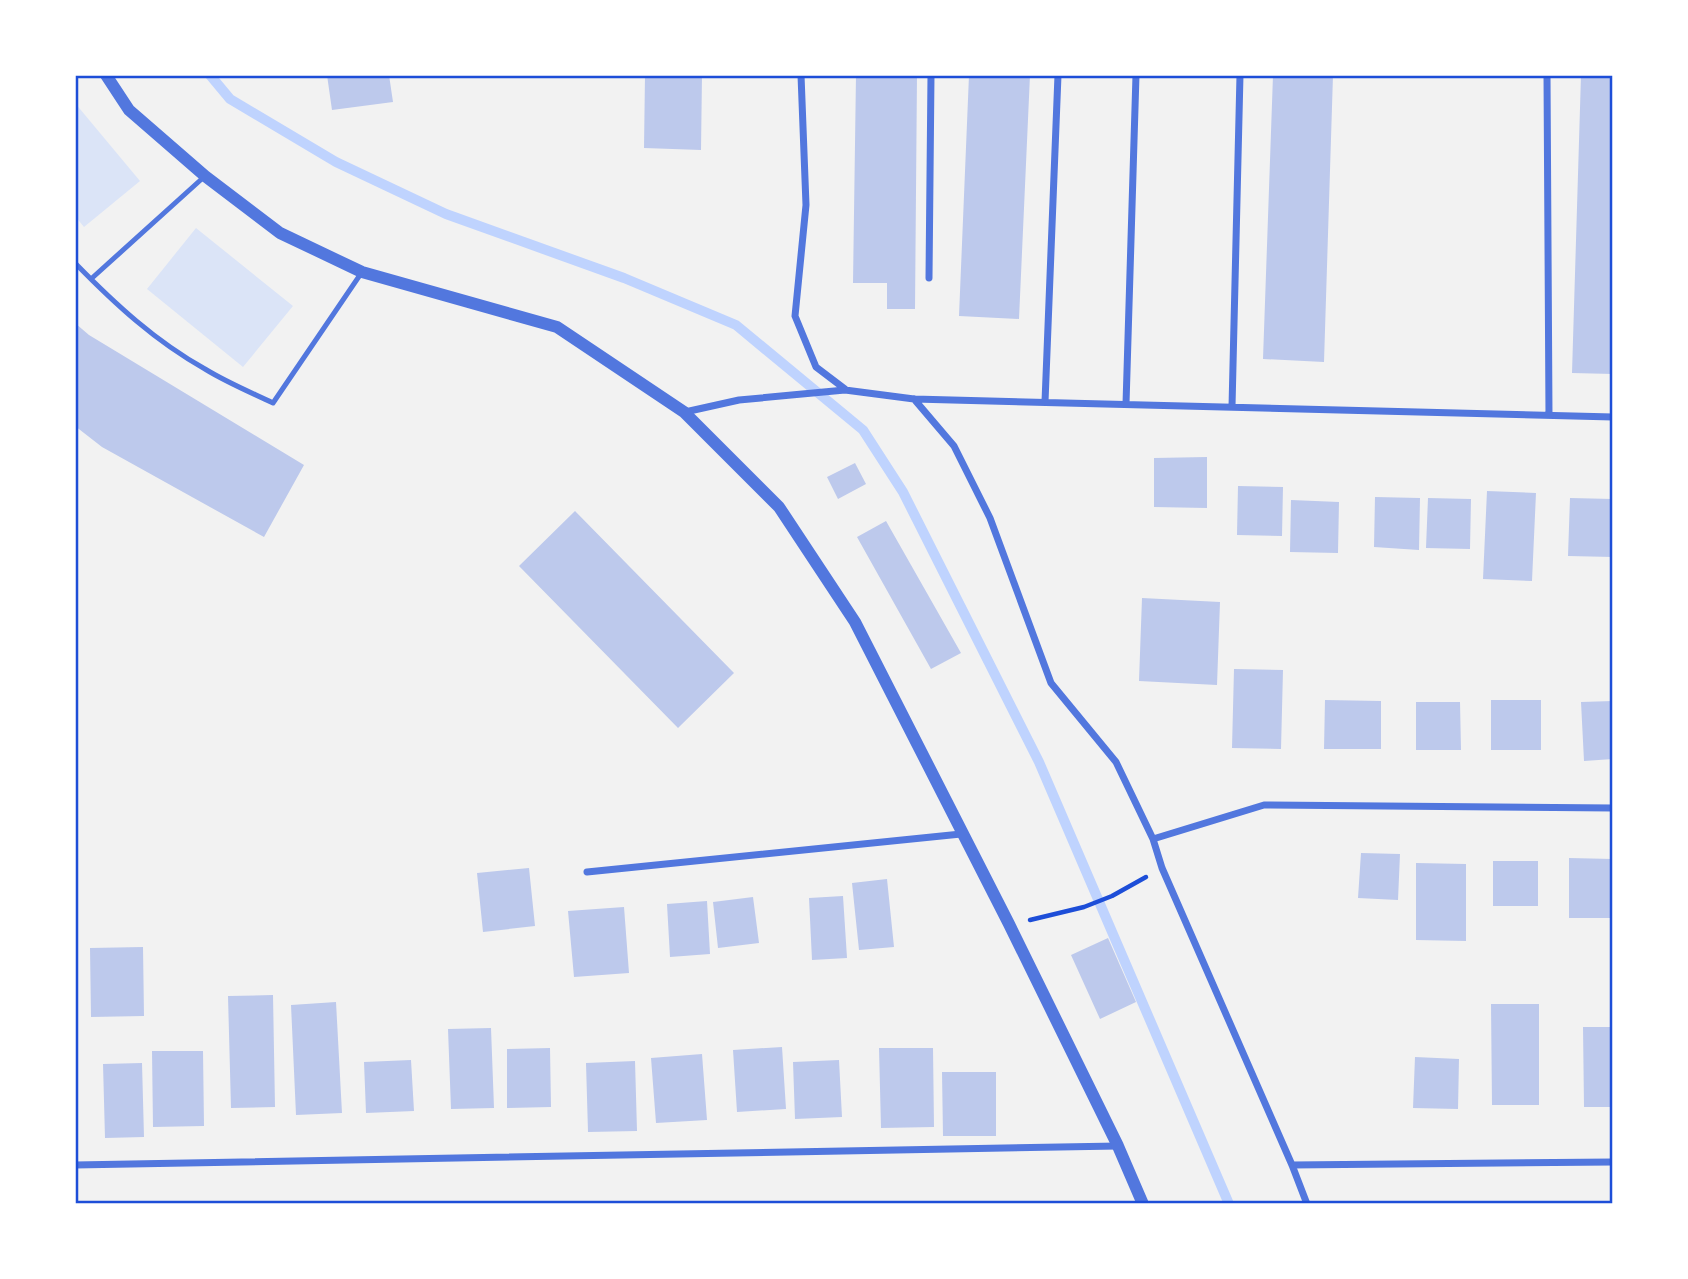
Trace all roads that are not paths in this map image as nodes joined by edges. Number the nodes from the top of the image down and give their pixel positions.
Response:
1 (106, 75) edge
2 (802, 75) edge
3 (931, 75) edge
4 (1058, 75) edge
5 (1136, 75) edge
6 (1240, 75) edge
7 (1547, 75) edge
8 (205, 176) junction
9 (75, 263) edge
10 (362, 272) junction
11 (929, 278) dead end
12 (91, 279) junction
13 (845, 390) junction
14 (914, 399) junction
15 (1045, 402) junction
16 (1126, 404) junction
17 (1232, 407) junction
18 (684, 412) junction
19 (1549, 415) junction
20 (1613, 417) edge
21 (1613, 808) edge
22 (961, 834) junction
23 (1153, 839) junction
24 (587, 872) dead end
25 (1118, 1146) junction
26 (1613, 1162) edge
27 (75, 1165) edge
28 (1292, 1166) junction
29 (1143, 1204) edge
30 (1307, 1204) edge

1 - 8 street
2 - 13 street
3 - 11 street
4 - 15 street
5 - 16 street
6 - 17 street
7 - 19 street
8 - 10 street
8 - 12 lane
9 - 12 lane
10 - 12 lane
10 - 18 street
13 - 14 street
13 - 18 street
14 - 15 street
14 - 23 street
15 - 16 street
16 - 17 street
17 - 19 street
18 - 22 street
19 - 20 street
21 - 23 street
22 - 24 street
22 - 25 street
23 - 28 street
25 - 27 street
25 - 29 street
26 - 28 street
28 - 30 street

